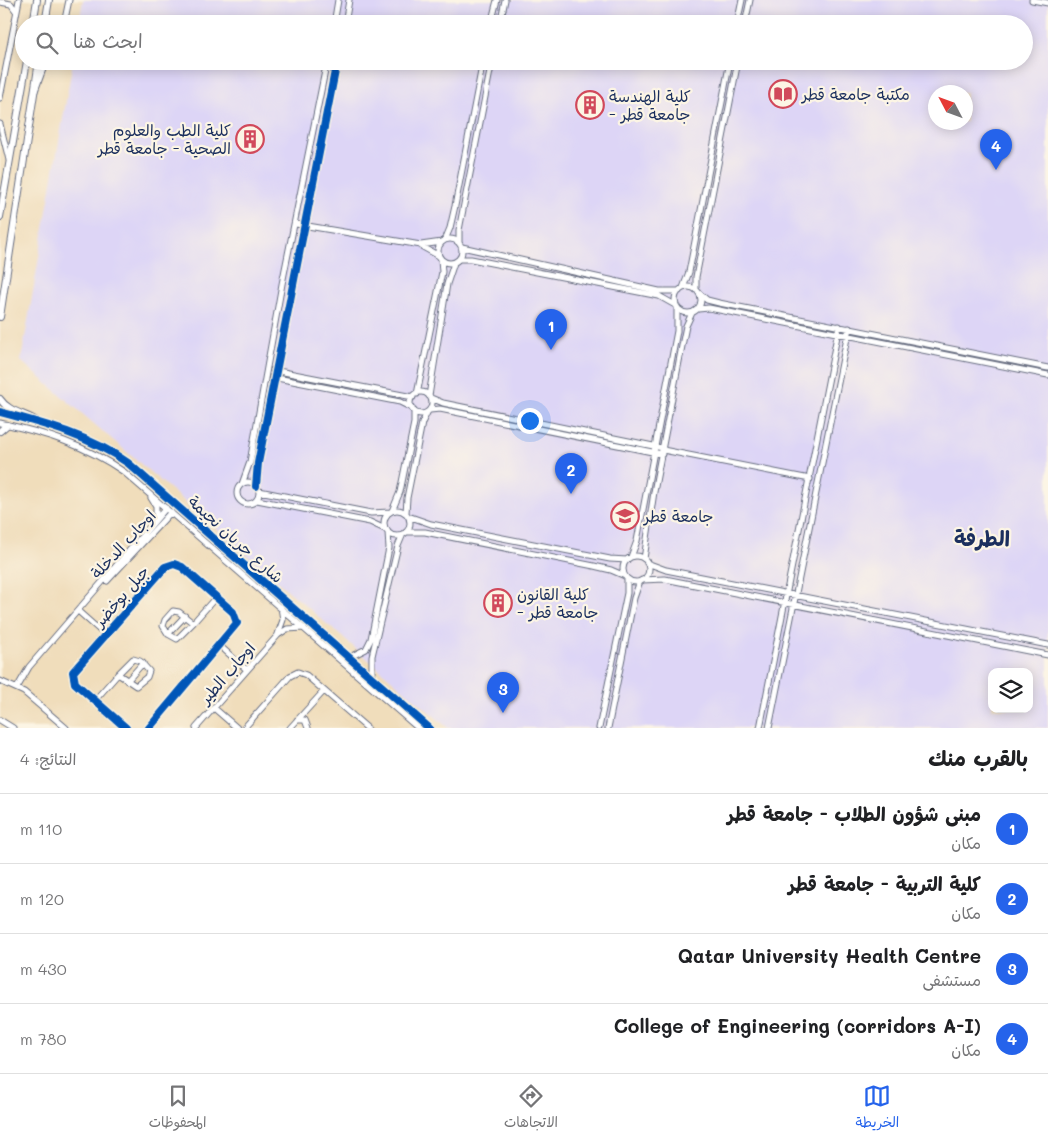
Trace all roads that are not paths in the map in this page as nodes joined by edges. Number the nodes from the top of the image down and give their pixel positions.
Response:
1 (19, 0) edge
2 (37, 0) edge
3 (49, 0) edge
4 (69, 0) edge
5 (338, 0) edge
6 (350, 0) edge
7 (497, 0) edge
8 (505, 0) edge
9 (742, 0) edge
10 (750, 0) edge
11 (1032, 0) edge
12 (2, 2) edge
13 (1048, 3) edge
14 (16, 11) junction
15 (15, 15) edge
16 (34, 15) edge
17 (46, 15) edge
18 (66, 15) edge
19 (336, 15) edge
20 (347, 15) edge
21 (494, 15) edge
22 (502, 15) edge
23 (739, 15) edge
24 (747, 15) edge
25 (15, 16) edge
26 (24, 70) edge
27 (37, 70) edge
28 (43, 70) edge
29 (325, 70) edge
30 (335, 70) edge
31 (481, 70) edge
32 (490, 70) edge
33 (728, 70) edge
34 (736, 70) edge
35 (33, 96) junction
36 (0, 98) edge
37 (0, 124) edge
38 (312, 136) junction
39 (321, 140) junction
40 (467, 144) junction
41 (475, 147) junction
42 (9, 161) junction
43 (463, 166) junction
44 (471, 168) junction
45 (0, 217) edge
46 (296, 224) junction
47 (304, 225) junction
48 (444, 241) junction
49 (459, 242) junction
50 (420, 245) junction
51 (462, 247) junction
52 (440, 258) junction
53 (457, 261) junction
54 (681, 289) junction
55 (698, 292) junction
56 (666, 295) junction
57 (720, 303) junction
58 (676, 307) junction
59 (698, 309) junction
60 (719, 310) junction
61 (692, 313) junction
62 (790, 316) junction
63 (0, 317) edge
64 (827, 323) junction
65 (788, 324) junction
66 (840, 326) junction
67 (849, 328) junction
68 (825, 331) junction
69 (838, 334) junction
70 (847, 335) junction
71 (1024, 363) junction
72 (1048, 368) edge
73 (268, 369) junction
74 (1022, 369) junction
75 (276, 370) junction
76 (1048, 375) edge
77 (266, 376) junction
78 (275, 378) junction
79 (329, 381) junction
80 (328, 388) junction
81 (372, 390) junction
82 (415, 395) junction
83 (371, 396) junction
84 (430, 397) junction
85 (0, 399) edge
86 (824, 403) junction
87 (833, 405) junction
88 (413, 410) junction
89 (428, 411) junction
90 (0, 412) edge
91 (0, 423) edge
92 (40, 423) junction
93 (7, 425) junction
94 (547, 427) junction
95 (0, 431) edge
96 (654, 449) junction
97 (662, 451) junction
98 (130, 477) junction
99 (818, 477) junction
100 (809, 480) junction
101 (242, 484) junction
102 (256, 486) junction
103 (817, 486) junction
104 (259, 491) junction
105 (257, 500) junction
106 (168, 510) junction
107 (391, 511) junction
108 (407, 515) junction
109 (155, 521) junction
110 (387, 531) junction
111 (404, 533) junction
112 (629, 559) junction
113 (646, 561) junction
114 (626, 578) junction
115 (383, 579) junction
116 (390, 580) junction
117 (641, 581) junction
118 (93, 593) junction
119 (380, 594) junction
120 (787, 594) junction
121 (387, 595) junction
122 (795, 596) junction
123 (216, 597) junction
124 (785, 603) junction
125 (793, 604) junction
126 (281, 607) junction
127 (78, 611) junction
128 (185, 616) junction
129 (193, 623) junction
130 (621, 623) junction
131 (629, 624) junction
132 (305, 628) junction
133 (168, 634) junction
134 (105, 635) junction
135 (278, 635) junction
136 (1048, 645) edge
137 (220, 646) junction
138 (1048, 655) edge
139 (348, 658) junction
140 (143, 663) junction
141 (247, 670) junction
142 (118, 674) junction
143 (372, 678) junction
144 (0, 681) edge
145 (127, 682) junction
146 (17, 688) junction
147 (324, 690) junction
148 (767, 693) junction
149 (775, 695) junction
150 (95, 700) junction
151 (214, 708) junction
152 (307, 709) junction
153 (0, 720) edge
154 (296, 720) junction
155 (770, 720) junction
156 (306, 721) junction
157 (13, 728) edge
158 (66, 728) edge
159 (126, 728) edge
160 (149, 728) edge
161 (196, 728) edge
162 (237, 728) edge
163 (244, 728) edge
164 (290, 728) edge
165 (308, 728) edge
166 (367, 728) edge
167 (418, 728) edge
168 (429, 728) edge
169 (599, 728) edge
170 (608, 728) edge
171 (760, 728) edge
172 (769, 728) edge
173 (776, 728) edge

1 - 14 street
2 - 16 main road
3 - 17 main road
4 - 18 street
5 - 19 street
6 - 20 street
7 - 21 street
8 - 22 street
9 - 23 street
10 - 24 street
11 - 13 street
12 - 14 street
14 - 15 street
25 - 36 street
26 - 42 main road
27 - 35 main road
28 - 35 street
29 - 38 street
30 - 39 street
31 - 40 street
32 - 41 street
33 - 54 street
34 - 55 street
35 - 63 main road
37 - 42 street
38 - 39 street
38 - 46 street
39 - 47 street
40 - 41 street
40 - 43 street
41 - 44 street
42 - 45 main road
43 - 44 street
43 - 48 street
44 - 49 street
46 - 47 street
46 - 73 street
47 - 50 street
47 - 75 street
48 - 49 street
48 - 50 street
48 - 52 street
49 - 51 street
50 - 52 street
51 - 53 street
51 - 56 street
52 - 53 street
52 - 82 street
53 - 56 street
53 - 84 street
54 - 55 street
54 - 56 street
54 - 58 street
55 - 57 street
55 - 59 street
56 - 58 street
57 - 60 street
57 - 62 street
58 - 61 street
58 - 96 street
59 - 60 street
59 - 61 street
60 - 65 street
61 - 97 street
62 - 64 street
62 - 65 street
64 - 66 street
64 - 68 street
65 - 68 street
66 - 67 street
66 - 69 street
67 - 70 street
67 - 71 street
68 - 69 street
69 - 70 street
69 - 86 street
70 - 74 street
70 - 87 street
71 - 72 street
71 - 74 street
73 - 75 street
73 - 77 street
74 - 76 street
75 - 78 street
75 - 79 street
77 - 78 street
77 - 101 street
78 - 80 street
78 - 102 street
79 - 80 street
79 - 81 street
80 - 83 street
81 - 82 street
81 - 83 street
82 - 84 street
82 - 88 street
83 - 88 street
84 - 89 street
84 - 94 street
85 - 92 main road
86 - 87 street
86 - 100 street
87 - 99 street
88 - 89 street
88 - 107 street
89 - 94 street
89 - 108 street
90 - 92 street, شارع جريان نجيمة
91 - 93 street, شارع جريان نجيمة
92 - 139 street, شارع جريان نجيمة
93 - 95 main road
93 - 98 street, شارع جريان نجيمة
94 - 96 street
96 - 97 street
96 - 112 street
97 - 100 street
97 - 113 street
98 - 106 street, شارع جريان نجيمة
98 - 109 street
99 - 100 street
99 - 103 street
100 - 103 street
100 - 120 street
101 - 102 street
101 - 105 street
102 - 104 street
103 - 122 street
104 - 105 street
104 - 107 street
105 - 110 street
106 - 109 street, اوجاب الدخلة
106 - 118 street, اوجاب الدخلة
106 - 126 street, شارع جريان نجيمة
107 - 108 street
107 - 110 street
108 - 111 street
108 - 112 street
109 - 118 street, اوجاب الدخلة
110 - 111 street
110 - 115 street
111 - 114 street
111 - 116 street
112 - 113 street
112 - 114 street
113 - 117 street
113 - 120 street
114 - 117 street
114 - 130 street
115 - 116 street
115 - 119 street
116 - 121 street
117 - 124 street
117 - 131 street
118 - 127 street, اوجاب الدخلة
119 - 121 street
119 - 139 street
120 - 122 street
120 - 124 street
121 - 143 street
122 - 125 street
122 - 136 street
123 - 129 street
123 - 134 street, جبل بوخضر
123 - 137 street, جبل بوخضر
124 - 125 street
124 - 148 street
125 - 138 street
125 - 149 street
126 - 132 street, شارع جريان نجيمة
126 - 135 street
127 - 134 street, جبل بوخضر
127 - 146 street, اوجاب الدخلة
128 - 129 street
128 - 133 street
128 - 133 street
129 - 133 street
130 - 131 street
130 - 169 street
131 - 170 street
132 - 135 street
132 - 167 street, شارع جريان نجيمة
134 - 150 street, جبل بوخضر
135 - 141 street, اوجاب الطير
137 - 141 street
137 - 160 street, جبل بوخضر
139 - 143 street, شارع جريان نجيمة
140 - 142 street
140 - 145 street
140 - 145 street
141 - 151 street, اوجاب الطير
142 - 145 street
142 - 150 street
143 - 168 street, شارع جريان نجيمة
144 - 146 street
146 - 158 street
147 - 152 street
147 - 163 street
147 - 166 street
148 - 149 street
148 - 171 street
149 - 155 street
150 - 159 street, جبل بوخضر
151 - 161 street, اوجاب الطير
151 - 162 street
152 - 154 street
152 - 156 street
153 - 157 street
154 - 156 street
154 - 164 street
155 - 172 street
155 - 173 street
156 - 165 street

